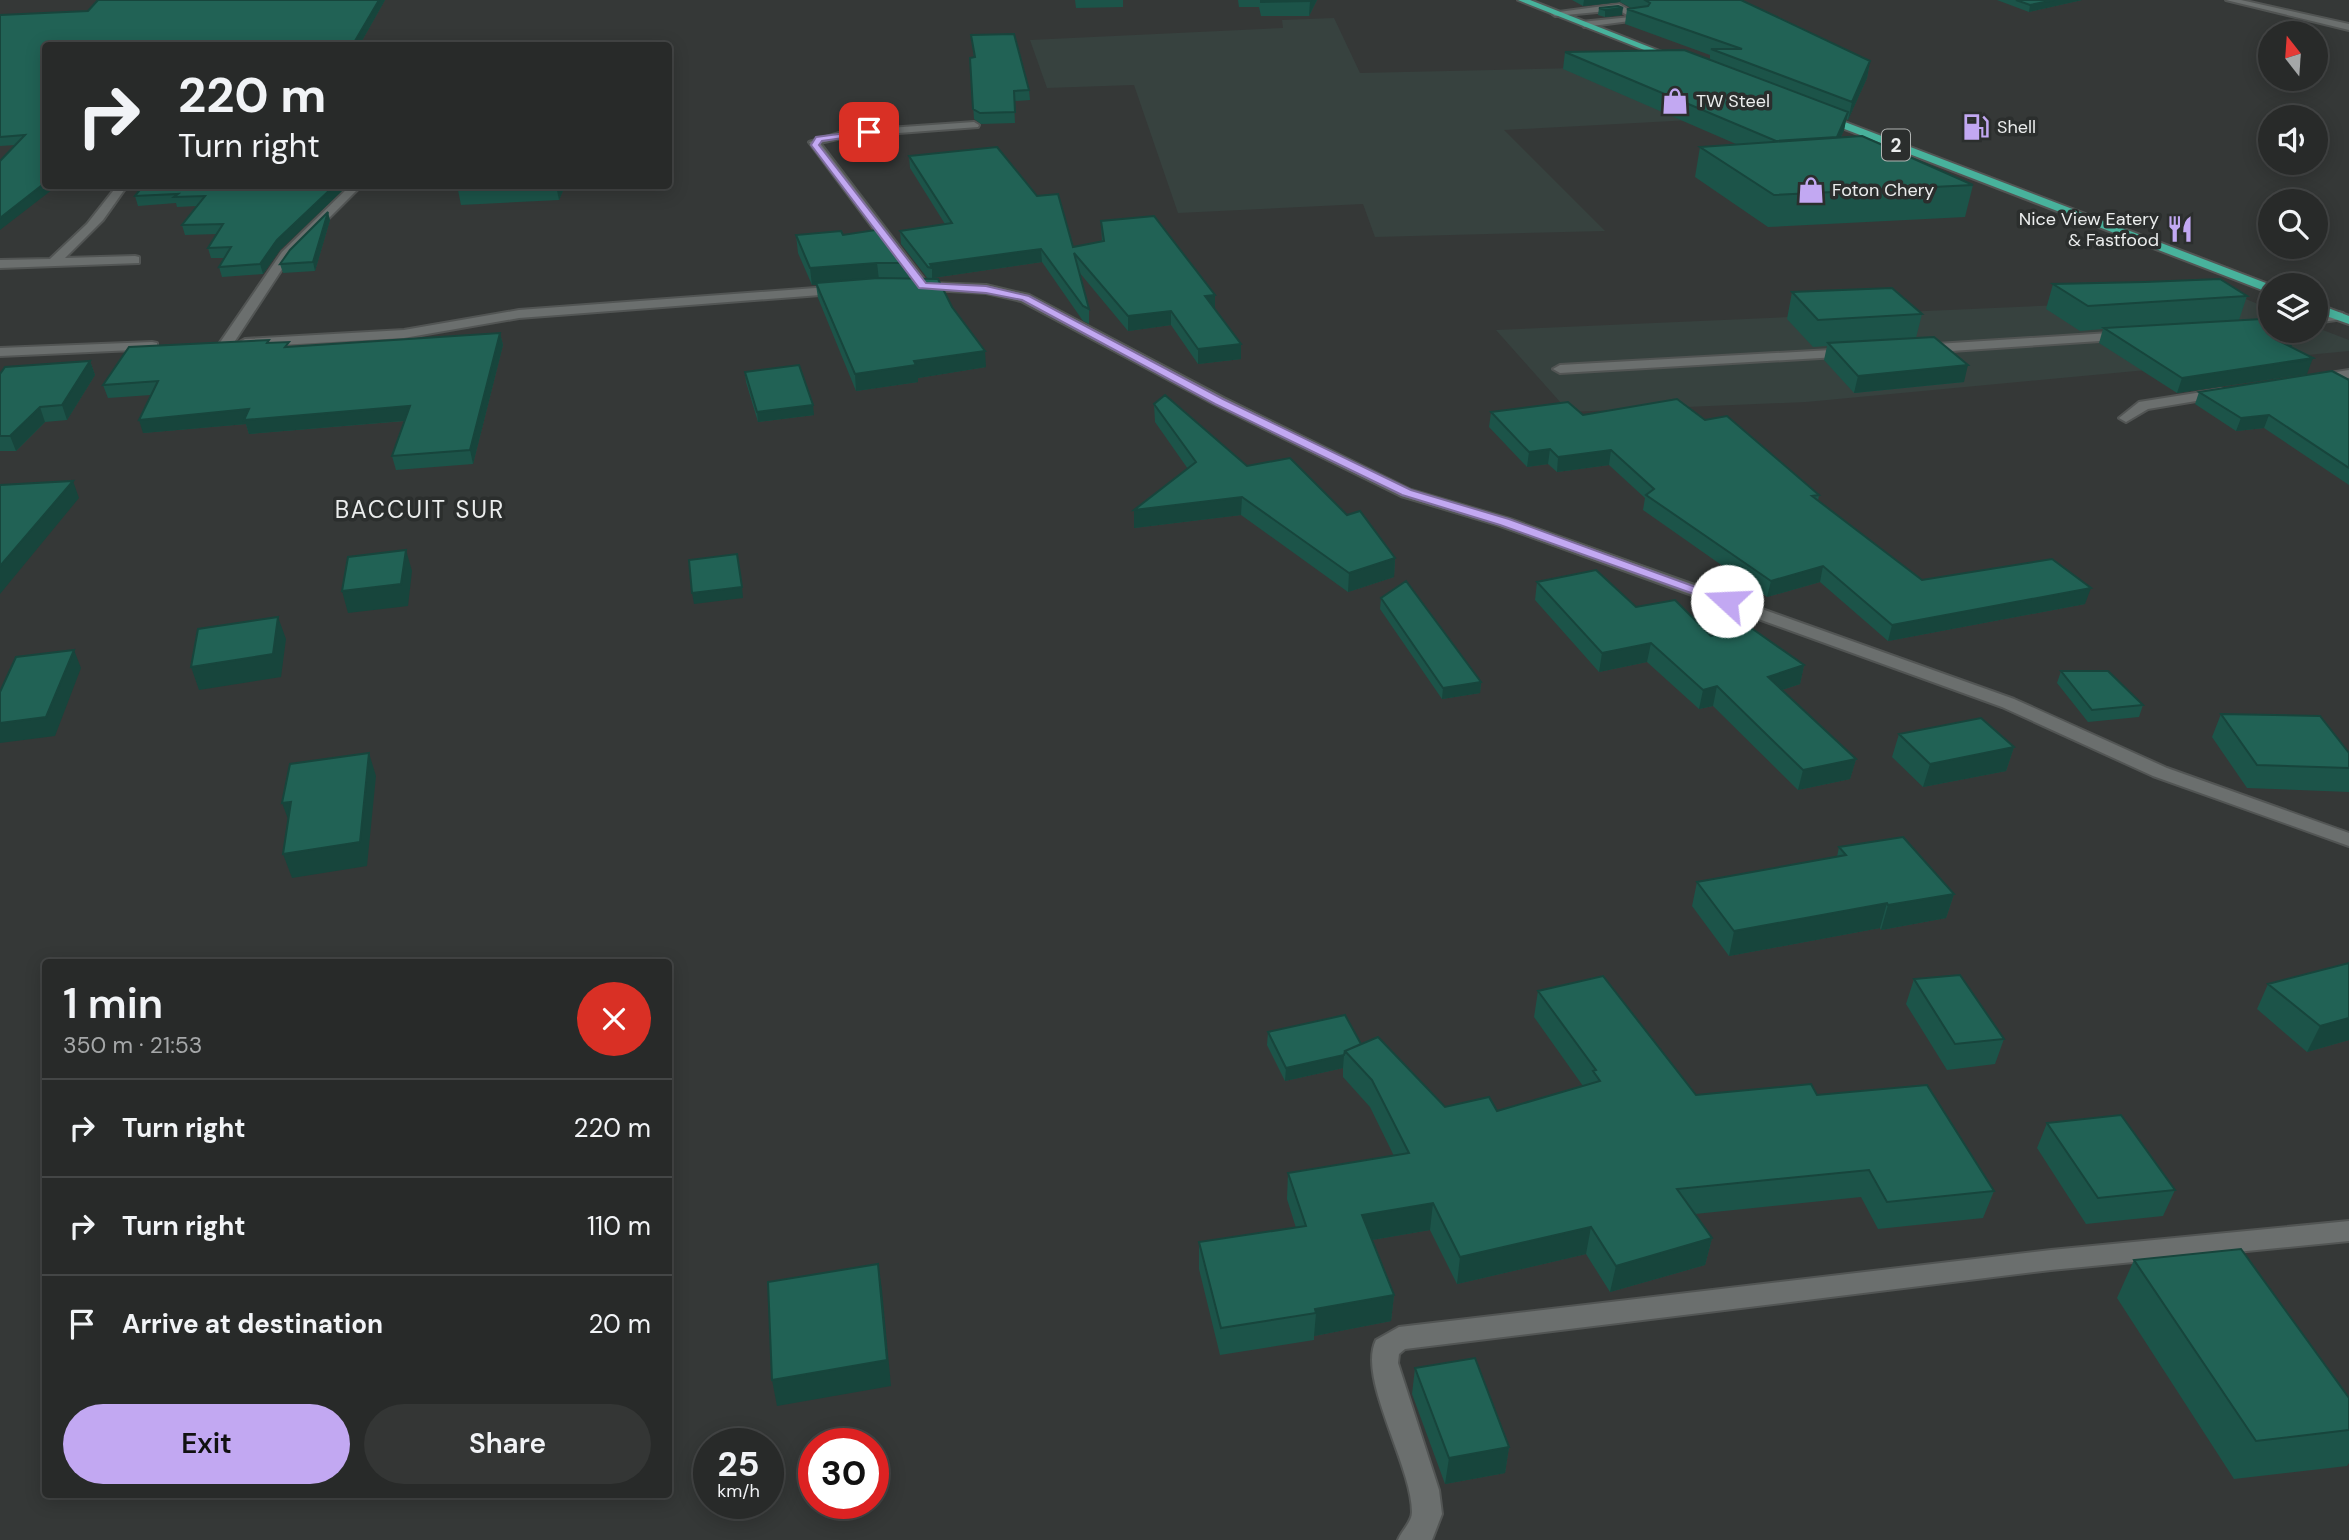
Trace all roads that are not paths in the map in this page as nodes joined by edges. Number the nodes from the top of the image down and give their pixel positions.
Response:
1 (1522, 0) edge
2 (2230, 0) edge
3 (1555, 13) junction
4 (1584, 24) junction
5 (2349, 27) edge
6 (1690, 65) edge
7 (1804, 110) edge
8 (974, 125) edge
9 (120, 189) edge
10 (353, 189) edge
11 (135, 260) dead end
12 (54, 262) junction
13 (0, 264) edge
14 (2258, 284) edge
15 (923, 286) junction
16 (901, 287) edge
17 (852, 289) edge
18 (2141, 335) edge
19 (173, 346) edge
20 (1906, 350) edge
21 (0, 352) edge
22 (1864, 352) edge
23 (1560, 369) dead end
24 (2349, 374) edge
25 (2297, 382) edge
26 (2233, 391) edge
27 (2126, 418) dead end
28 (2349, 840) edge
29 (2349, 1231) edge
30 (1413, 1540) edge

1 - 3 highway
2 - 5 street
3 - 4 highway
3 - 4 street
4 - 6 highway
7 - 14 highway, 2
8 - 15 street
9 - 12 street
10 - 17 street
11 - 12 street
12 - 13 street
15 - 16 street
15 - 28 street
18 - 20 street
19 - 21 street
22 - 23 street
24 - 25 street
26 - 27 street
29 - 30 street

